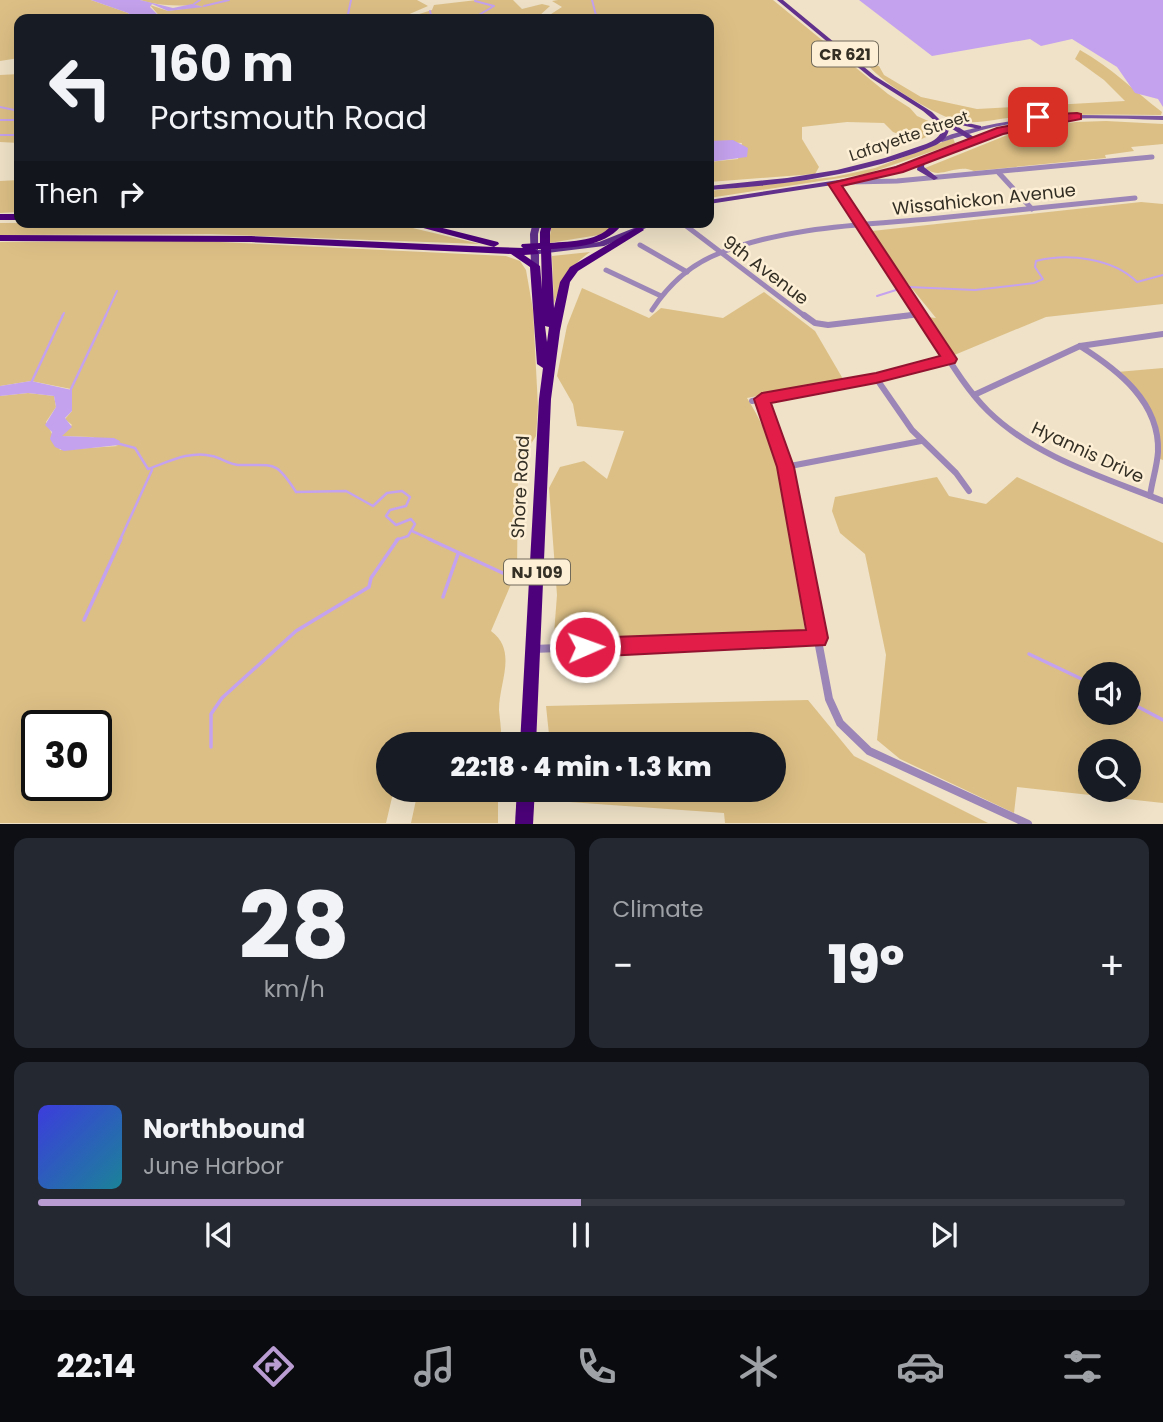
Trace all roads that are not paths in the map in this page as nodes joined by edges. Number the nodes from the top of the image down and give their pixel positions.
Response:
1 (780, 0) edge
2 (926, 111) junction
3 (1077, 117) junction
4 (1163, 118) edge
5 (979, 127) junction
6 (962, 132) junction
7 (942, 139) junction
8 (975, 140) junction
9 (1152, 157) dead end
10 (922, 161) junction
11 (998, 172) junction
12 (934, 177) junction
13 (850, 181) junction
14 (834, 184) junction
15 (714, 187) edge
16 (1135, 198) dead end
17 (714, 201) edge
18 (1032, 209) junction
19 (861, 225) junction
20 (428, 228) edge
21 (538, 228) edge
22 (546, 228) edge
23 (615, 228) edge
24 (643, 228) edge
25 (689, 228) edge
26 (639, 230) junction
27 (0, 238) edge
28 (640, 245) dead end
29 (540, 249) junction
30 (504, 251) junction
31 (720, 253) junction
32 (535, 266) junction
33 (606, 270) dead end
34 (687, 272) junction
35 (661, 296) junction
36 (652, 310) dead end
37 (919, 314) junction
38 (1163, 334) edge
39 (1080, 346) junction
40 (550, 355) junction
41 (949, 359) junction
42 (876, 378) junction
43 (974, 395) junction
44 (545, 399) junction
45 (762, 399) junction
46 (752, 401) dead end
47 (921, 441) junction
48 (785, 467) junction
49 (970, 491) dead end
50 (1150, 496) junction
51 (1163, 501) edge
52 (818, 638) junction
53 (533, 649) junction
54 (529, 732) edge
55 (525, 802) edge
56 (524, 824) edge
57 (1028, 824) edge

1 - 2 main road, CR 621
2 - 5 main road
2 - 6 main road, CR 621
2 - 7 main road
3 - 4 main road, Lafayette Street
3 - 5 main road, Lafayette Street
3 - 8 main road, Lafayette Street
5 - 6 main road, Lafayette Street
6 - 7 main road, Lafayette Street
6 - 8 main road, CR 621
7 - 15 main road, Lafayette Street
8 - 10 main road, Lafayette Street
9 - 11 street
10 - 12 main road
10 - 13 main road, Lafayette Street
11 - 12 street
11 - 18 street
12 - 13 street
13 - 14 main road, Lafayette Street
14 - 17 main road, Lafayette Street
14 - 19 street, Hyannis Drive
16 - 18 street, Wissahickon Avenue
18 - 19 street, Wissahickon Avenue
19 - 31 street, Wissahickon Avenue
19 - 37 street, Hyannis Drive
20 - 29 highway
21 - 29 main road, NJ 109
22 - 29 highway
23 - 29 highway
24 - 26 main road, NJ 109
25 - 31 street, 9th Avenue
26 - 29 main road
26 - 40 highway, NJ 109
27 - 30 highway
28 - 34 street
29 - 30 highway
29 - 32 main road, Shore Road / NJ 109
29 - 40 highway
30 - 32 highway
31 - 34 street, Wissahickon Avenue
31 - 37 street, 9th Avenue
32 - 44 highway, Shore Road / NJ 109
33 - 35 street
34 - 35 street, Wissahickon Avenue
35 - 36 street, Wissahickon Avenue
37 - 41 street, Hyannis Drive
38 - 39 street
39 - 43 street
39 - 50 street
40 - 44 highway, Shore Road / NJ 109
41 - 42 street
41 - 43 street, Hyannis Drive
42 - 45 street
42 - 47 street
43 - 50 street, Hyannis Drive
44 - 53 highway, Shore Road / NJ 109
45 - 46 street
45 - 48 street
47 - 48 street
47 - 49 street
48 - 52 street
50 - 51 street, Hyannis Drive
52 - 53 street
52 - 57 street
53 - 54 highway, Shore Road / NJ 109
55 - 56 highway

